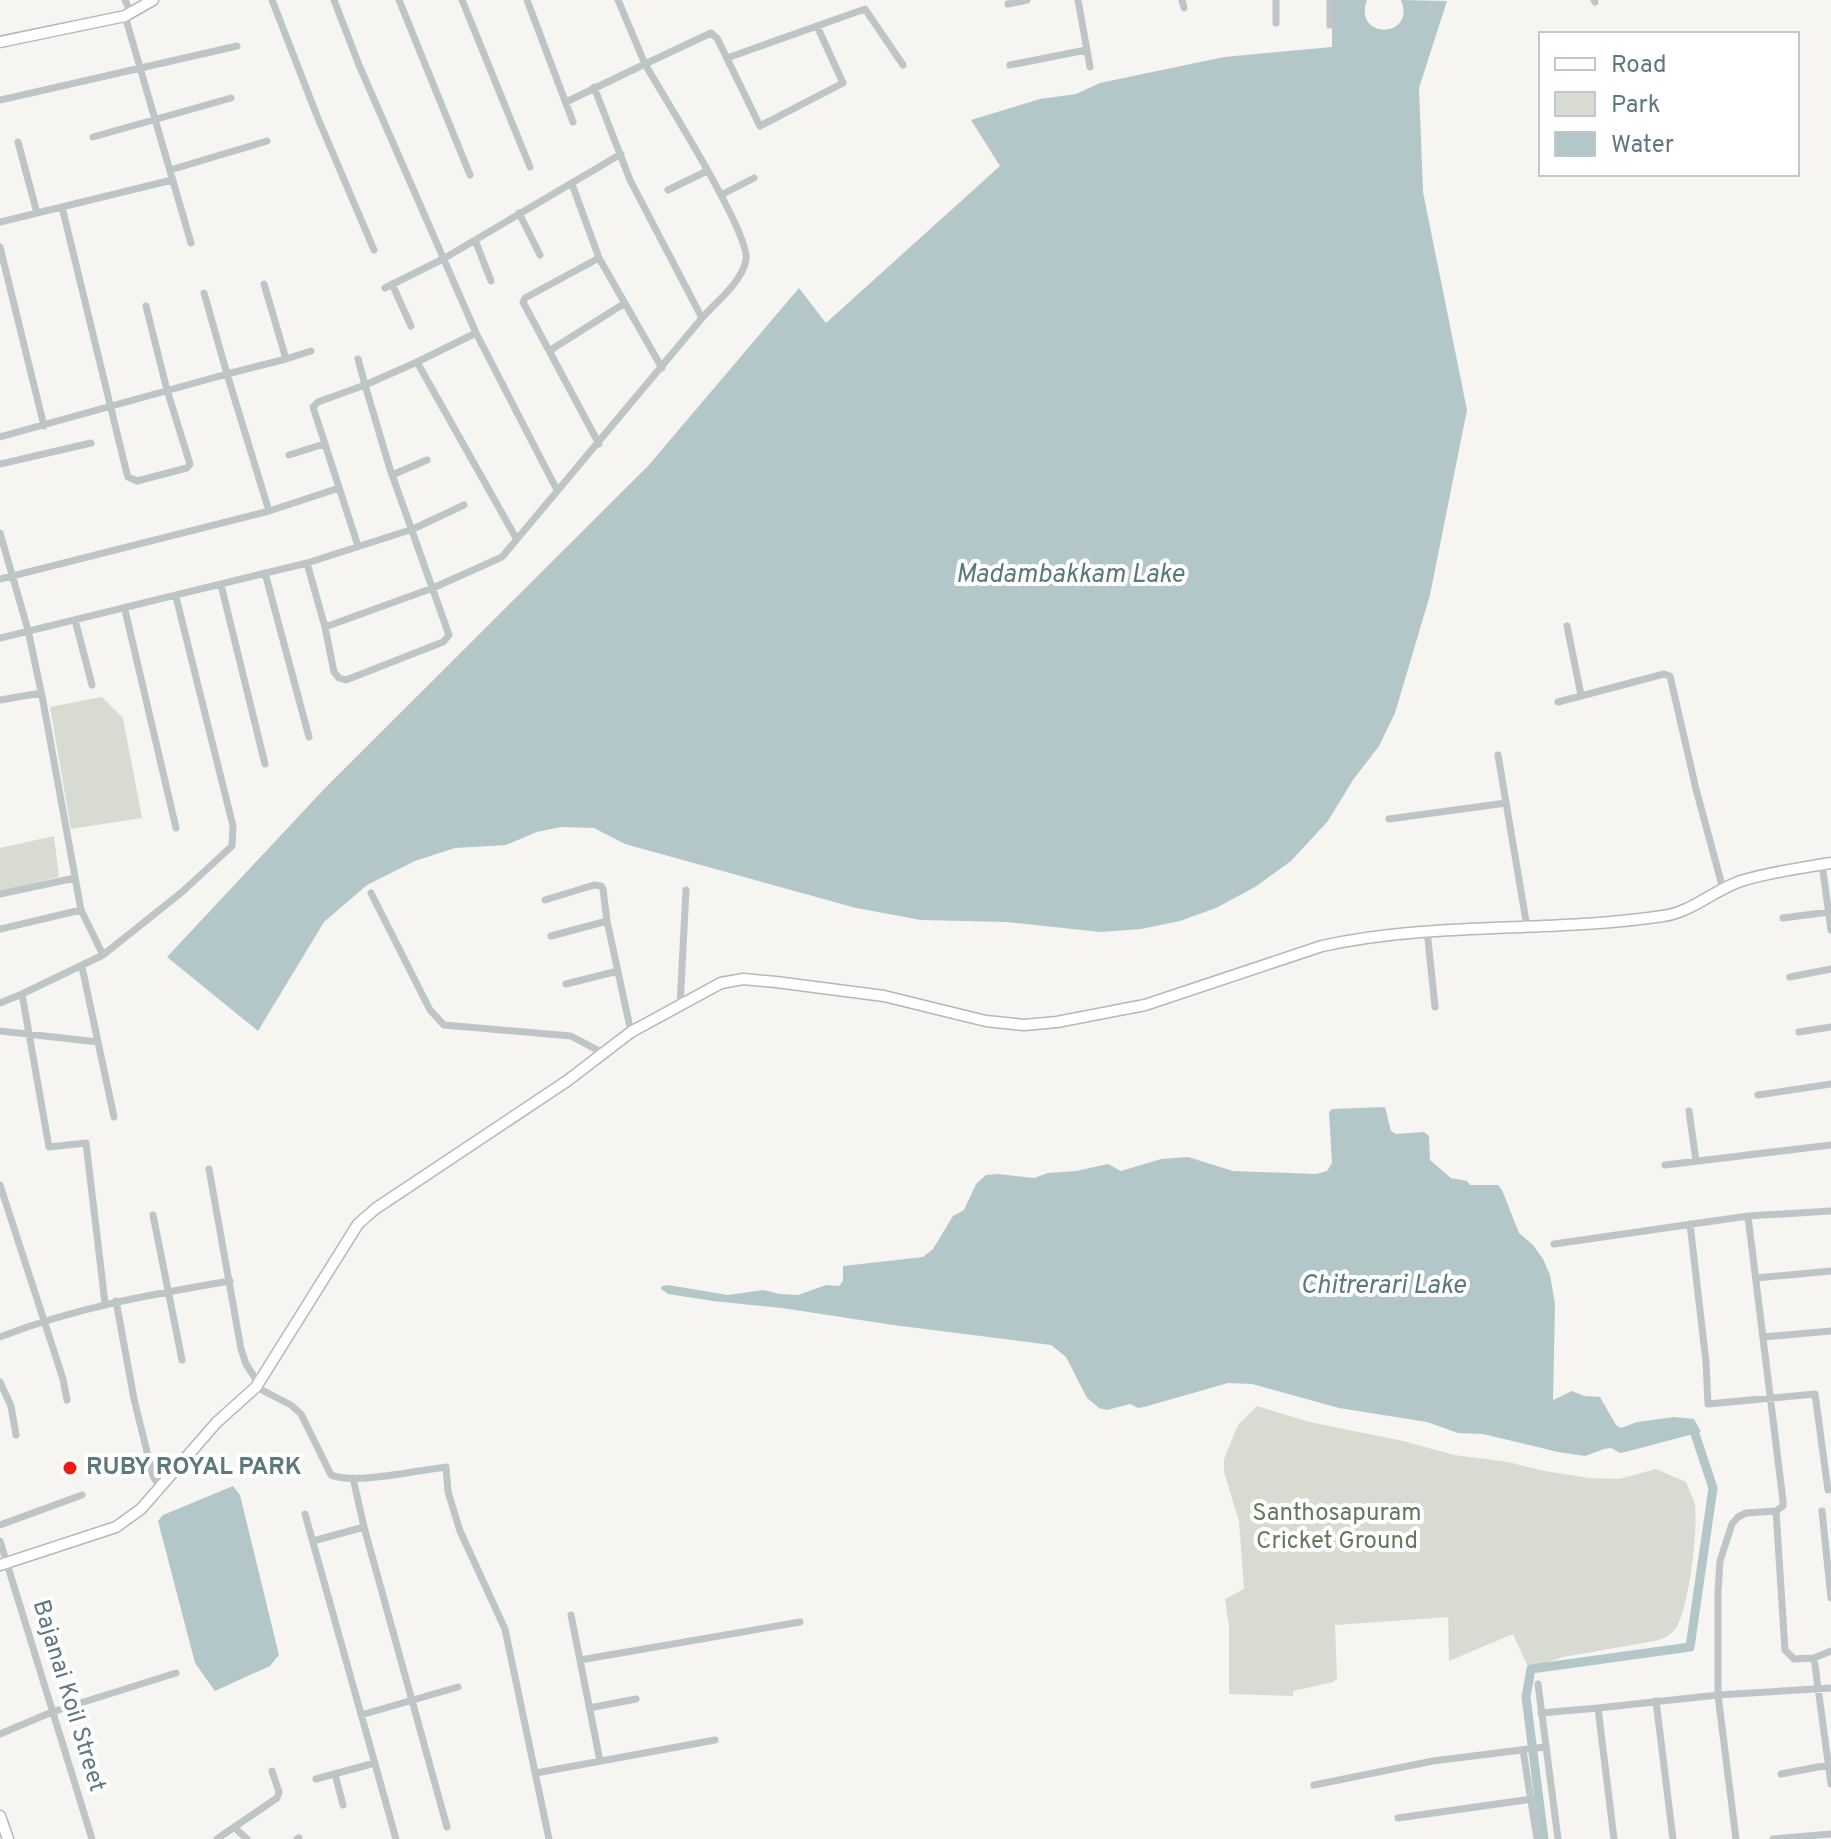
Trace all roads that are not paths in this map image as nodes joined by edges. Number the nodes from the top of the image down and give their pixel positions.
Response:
1 (125, 0) edge
2 (153, 0) edge
3 (272, 0) edge
4 (334, 0) edge
5 (399, 0) edge
6 (462, 0) edge
7 (527, 0) edge
8 (618, 0) edge
9 (1027, 0) edge
10 (1078, 0) edge
11 (1276, 0) edge
12 (1330, 0) edge
13 (1008, 4) dead end
14 (128, 14) junction
15 (1276, 23) dead end
16 (1330, 25) dead end
17 (817, 26) junction
18 (0, 42) edge
19 (237, 46) dead end
20 (1086, 50) junction
21 (727, 58) junction
22 (645, 64) junction
23 (903, 65) dead end
24 (1010, 65) dead end
25 (1090, 67) dead end
26 (140, 68) junction
27 (594, 87) junction
28 (231, 98) dead end
29 (0, 100) edge
30 (566, 102) junction
31 (155, 119) junction
32 (573, 122) dead end
33 (93, 137) dead end
34 (267, 141) dead end
35 (18, 142) dead end
36 (621, 154) junction
37 (530, 167) dead end
38 (170, 170) junction
39 (707, 171) junction
40 (470, 175) dead end
41 (754, 178) dead end
42 (172, 180) junction
43 (572, 184) junction
44 (668, 190) dead end
45 (721, 195) junction
46 (62, 207) junction
47 (37, 213) junction
48 (519, 213) junction
49 (0, 222) edge
50 (475, 240) junction
51 (191, 243) dead end
52 (0, 247) edge
53 (374, 250) dead end
54 (540, 255) dead end
55 (599, 258) junction
56 (443, 259) junction
57 (491, 281) dead end
58 (264, 284) dead end
59 (204, 293) dead end
60 (625, 303) junction
61 (146, 306) dead end
62 (702, 318) junction
63 (411, 326) dead end
64 (476, 333) junction
65 (311, 351) dead end
66 (549, 351) junction
67 (286, 359) junction
68 (358, 359) dead end
69 (417, 362) junction
70 (662, 368) junction
71 (227, 374) junction
72 (365, 385) junction
73 (167, 390) junction
74 (110, 406) junction
75 (44, 426) junction
76 (0, 437) edge
77 (91, 443) dead end
78 (324, 444) junction
79 (599, 444) junction
80 (289, 455) dead end
81 (427, 460) dead end
82 (0, 464) edge
83 (392, 475) junction
84 (339, 488) junction
85 (557, 490) junction
86 (464, 505) dead end
87 (269, 511) junction
88 (413, 529) junction
89 (0, 533) edge
90 (516, 538) junction
91 (358, 546) junction
92 (307, 563) junction
93 (265, 573) junction
94 (12, 575) junction
95 (0, 579) edge
96 (221, 585) junction
97 (433, 588) junction
98 (176, 597) junction
99 (125, 610) junction
100 (75, 620) junction
101 (1567, 626) dead end
102 (325, 627) junction
103 (28, 630) junction
104 (0, 638) edge
105 (92, 685) dead end
106 (41, 693) junction
107 (1581, 695) junction
108 (0, 700) edge
109 (1558, 702) dead end
110 (309, 737) dead end
111 (1498, 755) dead end
112 (265, 764) dead end
113 (1506, 803) junction
114 (1389, 819) dead end
115 (176, 828) dead end
116 (1827, 863) edge
117 (75, 878) junction
118 (1723, 889) junction
119 (686, 890) dead end
120 (371, 893) dead end
121 (0, 894) edge
122 (545, 900) dead end
123 (81, 910) junction
124 (1829, 912) junction
125 (1783, 918) dead end
126 (607, 921) junction
127 (1527, 927) junction
128 (0, 929) edge
129 (1427, 930) junction
130 (1831, 930) edge
131 (551, 936) dead end
132 (103, 955) junction
133 (82, 967) junction
134 (1831, 969) edge
135 (618, 971) junction
136 (1790, 977) dead end
137 (566, 984) dead end
138 (22, 994) junction
139 (0, 1003) edge
140 (680, 1006) junction
141 (1435, 1007) dead end
142 (1831, 1027) edge
143 (0, 1031) edge
144 (631, 1032) junction
145 (1799, 1032) dead end
146 (29, 1034) junction
147 (98, 1042) junction
148 (603, 1053) junction
149 (1831, 1084) edge
150 (1758, 1095) dead end
151 (1689, 1111) dead end
152 (114, 1117) dead end
153 (1831, 1145) edge
154 (1696, 1161) junction
155 (1665, 1165) dead end
156 (209, 1169) dead end
157 (0, 1185) edge
158 (1831, 1211) edge
159 (153, 1215) dead end
160 (1748, 1216) junction
161 (1690, 1224) junction
162 (1554, 1244) dead end
163 (1831, 1271) edge
164 (1756, 1278) junction
165 (230, 1281) junction
166 (168, 1292) junction
167 (116, 1301) junction
168 (105, 1303) junction
169 (44, 1320) junction
170 (1831, 1331) edge
171 (0, 1337) edge
172 (1763, 1337) junction
173 (182, 1360) dead end
174 (0, 1382) edge
175 (257, 1384) junction
176 (1770, 1397) junction
177 (67, 1400) dead end
178 (16, 1435) dead end
179 (353, 1478) junction
180 (159, 1486) junction
181 (1828, 1490) dead end
182 (82, 1495) dead end
183 (1776, 1511) junction
184 (1822, 1511) dead end
185 (305, 1514) dead end
186 (0, 1525) edge
187 (364, 1527) junction
188 (0, 1541) edge
189 (313, 1541) junction
190 (3, 1564) edge
191 (1831, 1598) edge
192 (571, 1615) dead end
193 (800, 1622) dead end
194 (1831, 1651) edge
195 (1814, 1658) junction
196 (580, 1660) junction
197 (176, 1673) dead end
198 (1538, 1684) dead end
199 (458, 1687) dead end
200 (1816, 1688) junction
201 (1831, 1688) edge
202 (1718, 1695) junction
203 (636, 1699) dead end
204 (412, 1700) junction
205 (1656, 1701) junction
206 (589, 1708) junction
207 (1598, 1708) junction
208 (52, 1712) junction
209 (1541, 1713) junction
210 (361, 1715) junction
211 (0, 1734) edge
212 (715, 1740) dead end
213 (1544, 1747) junction
214 (1526, 1750) junction
215 (600, 1761) junction
216 (375, 1763) junction
217 (1828, 1765) junction
218 (272, 1771) dead end
219 (536, 1773) junction
220 (335, 1774) junction
221 (1781, 1774) dead end
222 (316, 1779) dead end
223 (1831, 1784) edge
224 (1314, 1785) dead end
225 (1532, 1799) junction
226 (343, 1805) dead end
227 (0, 1816) edge
228 (1398, 1818) dead end
229 (234, 1827) junction
230 (447, 1827) dead end
231 (1831, 1834) edge
232 (8, 1839) edge
233 (92, 1839) edge
234 (217, 1839) edge
235 (247, 1839) edge
236 (396, 1839) edge
237 (549, 1839) edge
238 (1537, 1839) edge
239 (1558, 1839) edge
240 (1614, 1839) edge
241 (1673, 1839) edge
242 (1736, 1839) edge
243 (1773, 1839) edge

1 - 14 street
2 - 14 street
3 - 53 street
4 - 56 street
5 - 40 street
6 - 37 street
7 - 30 street
8 - 22 street
9 - 13 street
10 - 20 street
11 - 15 street
12 - 16 street
14 - 18 street
14 - 26 street
17 - 21 street
17 - 21 street
17 - 23 street
19 - 26 street
20 - 24 street
20 - 25 street
21 - 22 street
22 - 27 street
22 - 39 street
26 - 29 street
26 - 31 street
27 - 30 street
27 - 36 street
28 - 31 street
30 - 32 street
31 - 33 street
31 - 38 street
34 - 38 street
35 - 47 street
36 - 43 street
36 - 62 street
38 - 42 street
39 - 44 street
39 - 45 street
41 - 45 street
42 - 46 street
42 - 51 street
43 - 48 street
43 - 55 street
45 - 62 street
46 - 47 street
46 - 74 street
47 - 49 street
48 - 50 street
48 - 54 street
50 - 56 street
50 - 57 street
52 - 75 street
55 - 60 street
55 - 66 street
56 - 63 street
56 - 64 street
58 - 67 street
59 - 71 street
60 - 66 street
60 - 70 street
61 - 73 street
62 - 70 street
64 - 69 street
64 - 85 street
65 - 67 street
66 - 79 street
67 - 71 street
68 - 72 street
69 - 72 street
69 - 90 street
70 - 79 street
71 - 73 street
71 - 87 street
72 - 78 street
72 - 83 street
73 - 74 street
73 - 74 street
74 - 75 street
75 - 76 street
77 - 82 street
78 - 80 street
78 - 84 street
79 - 85 street
81 - 83 street
83 - 88 street
84 - 87 street
84 - 91 street
85 - 90 street
86 - 88 street
87 - 94 street
88 - 91 street
88 - 97 street
89 - 94 street
90 - 97 street
91 - 92 street
92 - 93 street
92 - 102 street
93 - 96 street
93 - 110 street
94 - 95 street
94 - 103 street
96 - 98 street
96 - 112 street
97 - 102 street
97 - 102 street
98 - 99 street
98 - 132 street
99 - 100 street
99 - 115 street
100 - 103 street
100 - 105 street
101 - 107 street
103 - 104 street
103 - 106 street
106 - 108 street
106 - 117 street
107 - 109 street
107 - 118 street
111 - 113 street
113 - 114 street
113 - 127 street
116 - 118 street
116 - 124 street
117 - 121 street
117 - 123 street
118 - 127 street
119 - 140 street
120 - 148 street
122 - 126 street
123 - 128 street
123 - 132 street
124 - 125 street
124 - 130 street
126 - 131 street
126 - 135 street
127 - 129 street
129 - 140 street
129 - 141 street
132 - 133 street
133 - 138 street
133 - 147 street
134 - 136 street
135 - 137 street
135 - 144 street
138 - 139 street
138 - 146 street
140 - 144 street
142 - 145 street
143 - 146 street
144 - 148 street
146 - 147 street
146 - 168 street
147 - 152 street
148 - 175 street
149 - 150 street
151 - 154 street
153 - 154 street
154 - 155 street
156 - 165 street
157 - 169 street
158 - 160 street
159 - 166 street
160 - 161 street
160 - 164 street
161 - 162 street
161 - 176 street
163 - 164 street
164 - 172 street
165 - 166 street
165 - 175 street
166 - 167 street
166 - 173 street
167 - 168 street
167 - 180 street
168 - 169 street
169 - 171 street
169 - 177 street
170 - 172 street
172 - 176 street
174 - 178 street
175 - 179 street
175 - 180 street
176 - 181 street
176 - 183 street
179 - 187 street
179 - 219 street
180 - 190 street
182 - 186 street
183 - 195 street
183 - 202 street
184 - 191 street
185 - 189 street
187 - 189 street
187 - 204 street
188 - 190 street, Bajanai Koil Street
189 - 210 street
190 - 208 street, Bajanai Koil Street
192 - 196 street
193 - 196 street
194 - 195 street
195 - 200 street
196 - 206 street
197 - 208 street
198 - 209 street
199 - 204 street
200 - 201 street
200 - 202 street
200 - 217 street
202 - 205 street
202 - 242 street
203 - 206 street
204 - 210 street
204 - 230 street
205 - 207 street
205 - 241 street
206 - 215 street
207 - 209 street
207 - 240 street
208 - 211 street
208 - 233 street, Bajanai Koil Street
209 - 213 street
210 - 216 street
212 - 215 street
213 - 214 street
213 - 239 street
214 - 224 street
214 - 225 street
215 - 219 street
216 - 220 street
216 - 236 street
217 - 221 street
217 - 223 street
218 - 229 street
219 - 237 street
220 - 222 street
220 - 226 street
225 - 228 street
225 - 238 street
227 - 232 street
229 - 234 street
229 - 235 street
231 - 243 street

